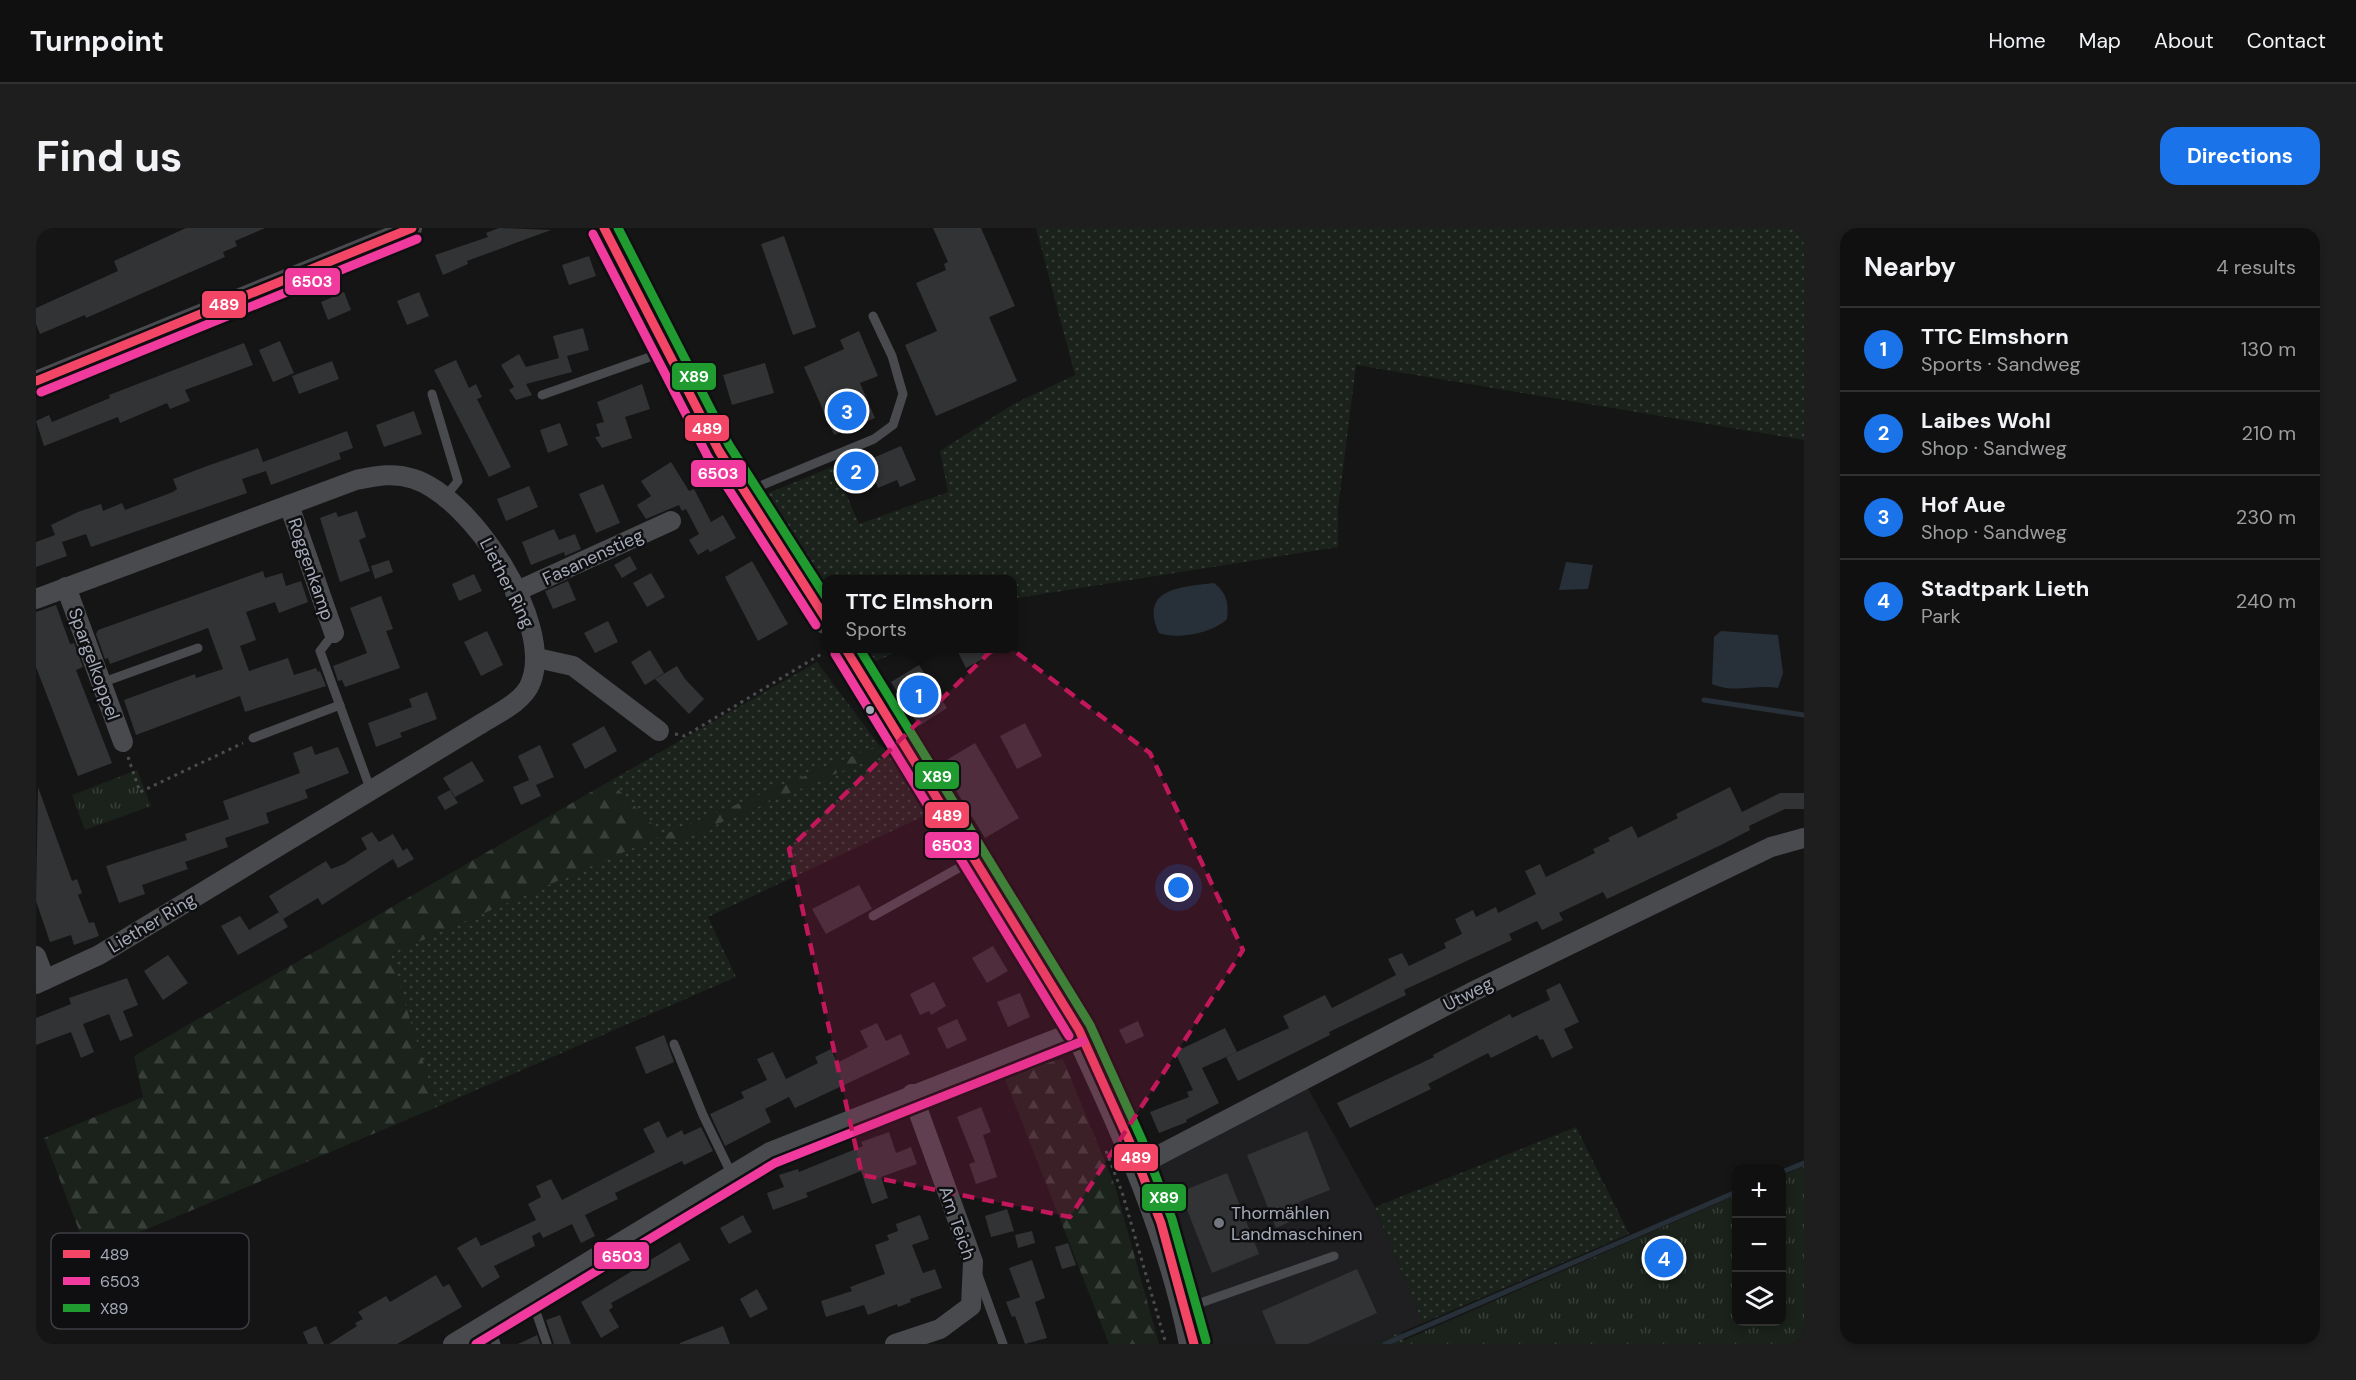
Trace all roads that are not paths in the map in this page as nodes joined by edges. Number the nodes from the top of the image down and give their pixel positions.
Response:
1 (412, 228) edge
2 (604, 228) edge
3 (873, 316) dead end
4 (667, 351) junction
5 (36, 381) edge
6 (432, 394) dead end
7 (542, 395) dead end
8 (745, 492) junction
9 (444, 497) junction
10 (289, 505) junction
11 (671, 521) dead end
12 (66, 587) junction
13 (515, 592) junction
14 (36, 598) edge
15 (822, 613) edge
16 (334, 633) joint
17 (198, 648) dead end
18 (840, 653) edge
19 (537, 658) junction
20 (101, 683) junction
21 (340, 705) junction
22 (659, 731) road end
23 (253, 738) road end
24 (123, 742) road end
25 (371, 791) junction
26 (1804, 838) edge
27 (976, 859) junction
28 (873, 916) dead end
29 (36, 956) edge
30 (40, 982) edge
31 (1079, 1030) junction
32 (674, 1044) dead end
33 (912, 1094) junction
34 (1138, 1166) junction
35 (732, 1175) junction
36 (1334, 1256) dead end
37 (973, 1262) junction
38 (531, 1297) junction
39 (1187, 1307) junction
40 (488, 1322) junction
41 (453, 1344) edge
42 (496, 1344) edge
43 (547, 1344) edge
44 (895, 1344) edge
45 (1004, 1344) edge
46 (1194, 1344) edge

1 - 5 street
2 - 4 main road
3 - 8 lane
4 - 7 lane
4 - 8 main road
6 - 9 lane
8 - 15 main road
9 - 10 street, Liether Ring
9 - 13 street, Liether Ring
10 - 12 street, Liether Ring
10 - 16 street, Roggenkamp
11 - 13 street, Fasanenstieg
12 - 14 street, Liether Ring
12 - 20 street, Spargelkoppel
13 - 19 street, Liether Ring
16 - 21 lane
17 - 20 lane
18 - 27 main road
19 - 22 street
19 - 25 street, Liether Ring
20 - 24 street, Spargelkoppel
21 - 23 lane
21 - 25 lane
25 - 30 street, Liether Ring
26 - 34 street, Utweg
27 - 28 lane
27 - 31 main road
29 - 30 street
31 - 33 street
31 - 34 main road
32 - 35 lane
33 - 35 street
33 - 37 street, Am Teich
34 - 39 main road
35 - 38 street
36 - 39 lane
37 - 44 street, Am Teich
37 - 45 lane
38 - 40 street
38 - 43 lane
39 - 46 main road
40 - 41 street
40 - 42 lane

